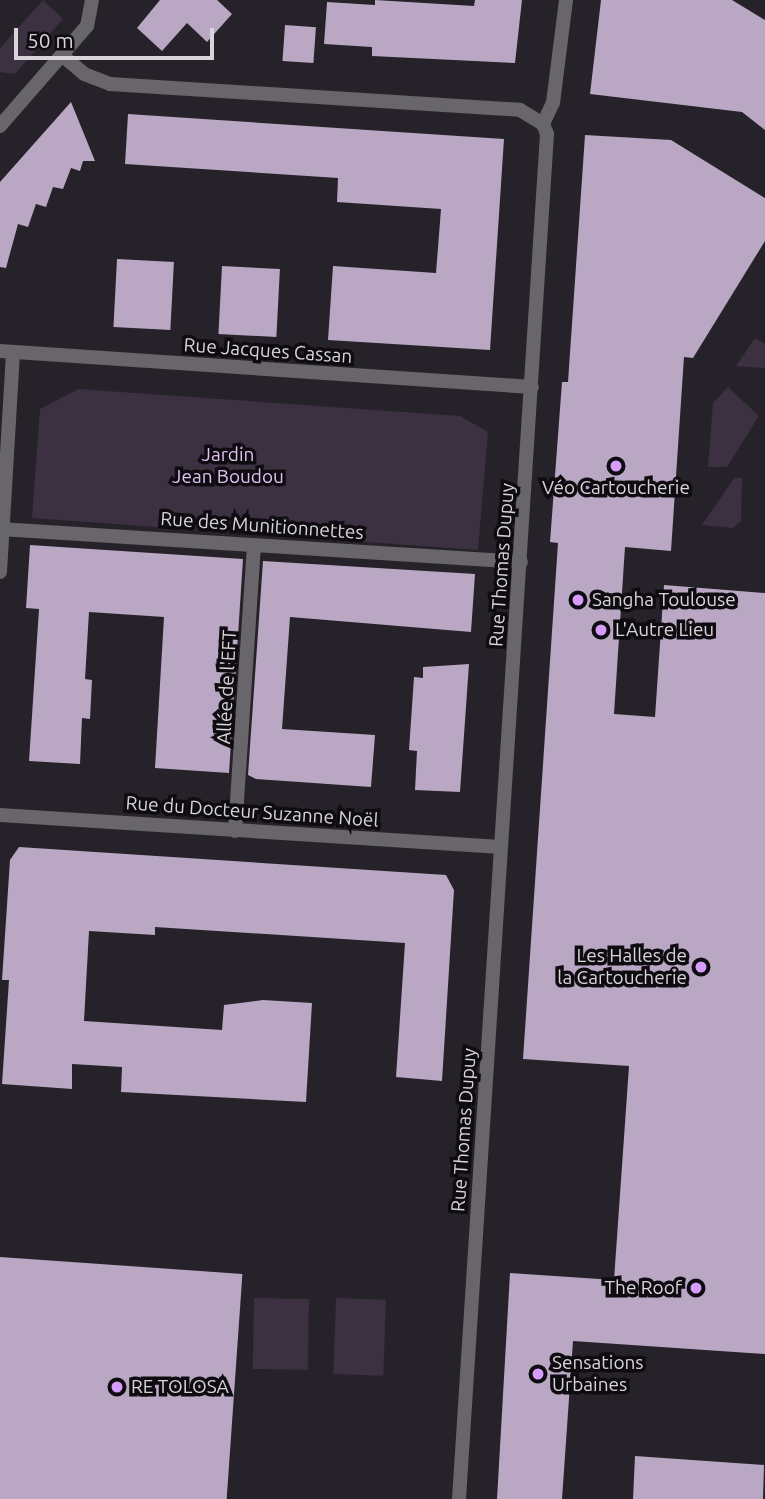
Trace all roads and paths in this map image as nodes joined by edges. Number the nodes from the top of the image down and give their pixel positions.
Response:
1 (92, 0) edge
2 (566, 0) edge
3 (64, 57) junction
4 (543, 124) junction
5 (0, 126) edge
6 (7, 351) edge
7 (532, 387) junction
8 (2, 529) edge
9 (254, 546) junction
10 (521, 562) junction
11 (0, 572) edge
12 (0, 815) edge
13 (235, 831) junction
14 (501, 847) junction
15 (458, 1499) edge

1 - 3 street
2 - 4 street
3 - 4 street
3 - 5 street
4 - 7 street, Rue Thomas Dupuy
6 - 7 street, Rue Jacques Cassan
6 - 8 street
7 - 10 street, Rue Thomas Dupuy
8 - 9 street, Rue des Munitionnettes
8 - 11 street
9 - 10 street, Rue des Munitionnettes
9 - 13 street, Allée de l'EFT
10 - 14 street, Rue Thomas Dupuy
12 - 13 street, Rue du Docteur Suzanne Noël
13 - 14 street, Rue du Docteur Suzanne Noël
14 - 15 street, Rue Thomas Dupuy

